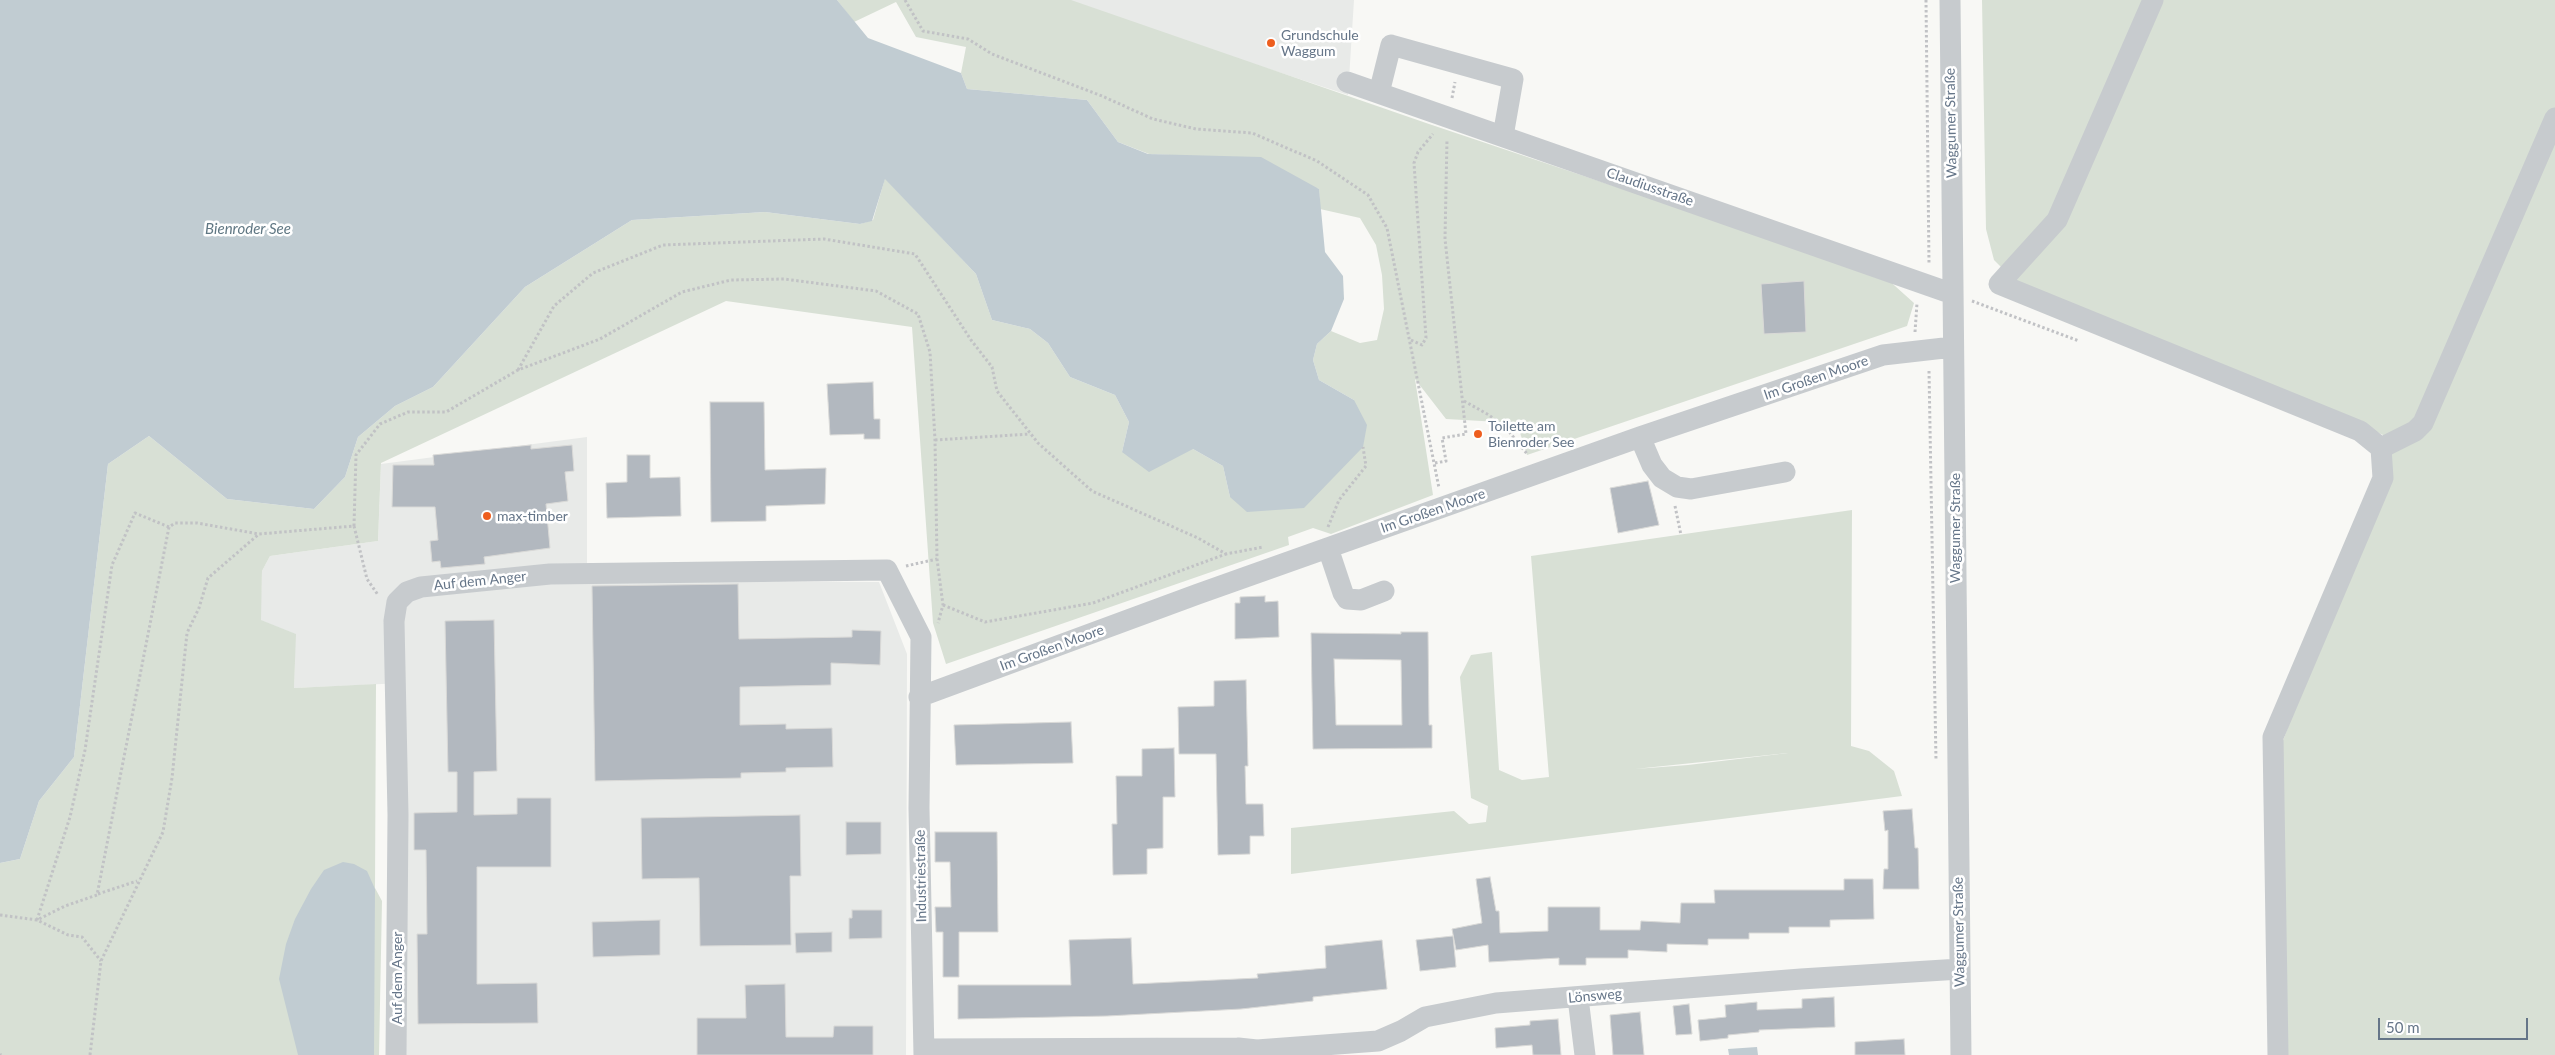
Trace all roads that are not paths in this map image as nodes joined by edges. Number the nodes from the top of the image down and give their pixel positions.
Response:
1 (1950, 0) edge
2 (2153, 0) edge
3 (1347, 82) dead end
4 (1380, 93) junction
5 (2555, 118) edge
6 (1503, 136) junction
7 (1953, 294) junction
8 (1953, 347) junction
9 (1640, 437) junction
10 (2381, 448) junction
11 (1786, 472) dead end
12 (1327, 548) junction
13 (1384, 591) dead end
14 (919, 697) junction
15 (1960, 969) junction
16 (1578, 998) junction
17 (1377, 1048) edge
18 (1238, 1051) edge
19 (924, 1052) edge
20 (396, 1055) edge
21 (1585, 1055) edge
22 (1961, 1055) edge
23 (2278, 1055) edge

1 - 7 street, Waggumer Straße
2 - 10 street
3 - 4 street, Claudiusstraße
4 - 6 street, Claudiusstraße
4 - 6 street
5 - 10 street
6 - 7 street, Claudiusstraße
7 - 8 street, Waggumer Straße
8 - 9 street, Im Großen Moore
8 - 15 street, Waggumer Straße
9 - 11 street
9 - 12 street, Im Großen Moore
10 - 23 street
12 - 13 street
12 - 14 street, Im Großen Moore
14 - 19 street, Industriestraße
14 - 20 street, Auf dem Anger
15 - 16 street, Lönsweg
15 - 22 street, Waggumer Straße
16 - 17 street, Lönsweg
16 - 21 street
17 - 18 street, Lönsweg
18 - 19 street, Lönsweg

